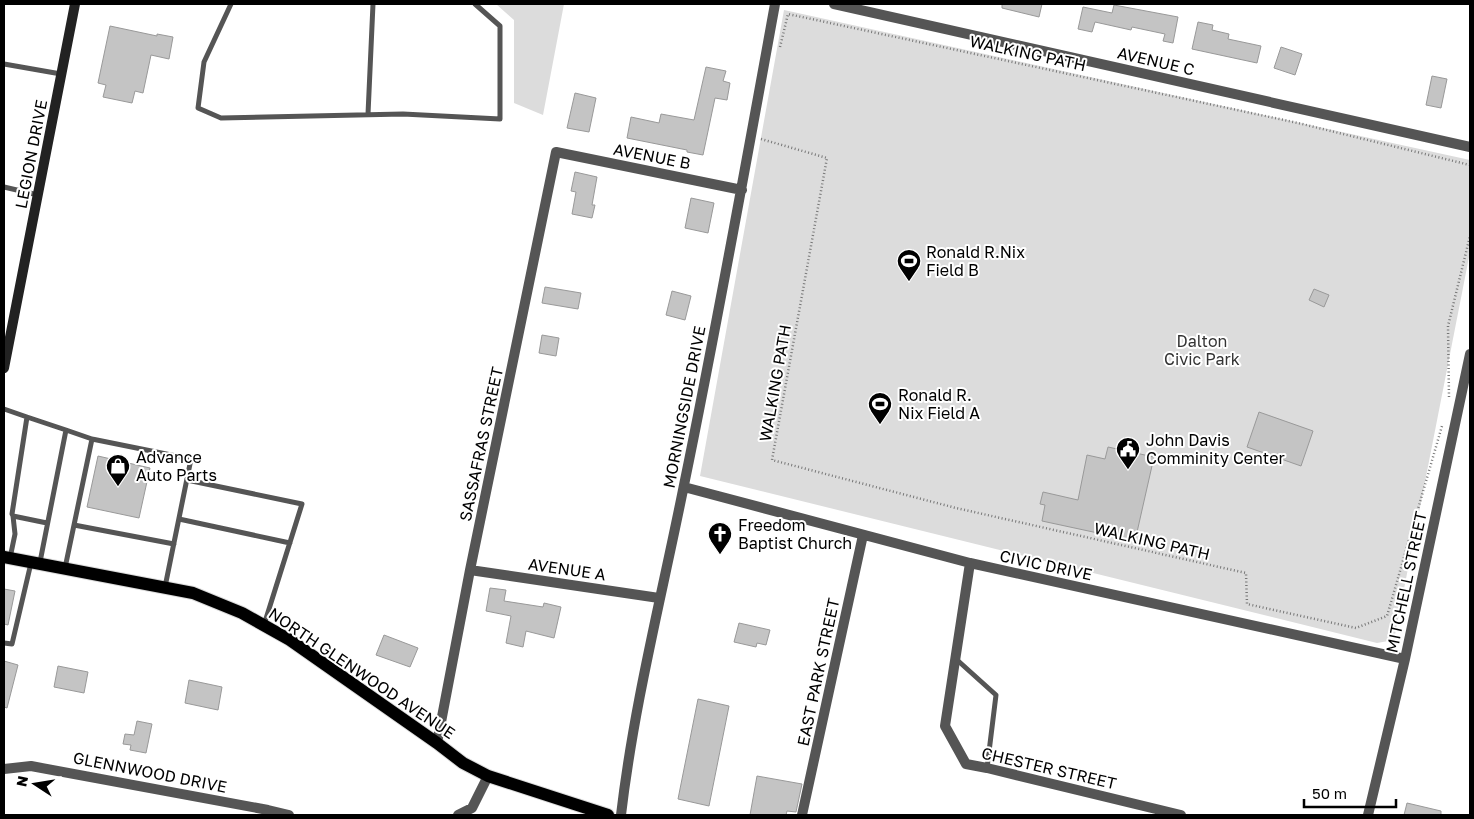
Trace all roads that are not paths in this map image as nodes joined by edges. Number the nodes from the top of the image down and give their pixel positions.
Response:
1 (75, 4) edge
2 (231, 4) edge
3 (373, 4) edge
4 (475, 4) edge
5 (775, 4) edge
6 (834, 4) edge
7 (4, 64) edge
8 (61, 74) junction
9 (368, 114) junction
10 (1470, 147) edge
11 (556, 152) joint
12 (4, 188) edge
13 (742, 190) junction
14 (38, 194) junction
15 (7, 332) edge
16 (1470, 354) edge
17 (4, 368) edge
18 (4, 409) edge
19 (27, 417) junction
20 (66, 430) junction
21 (92, 439) junction
22 (187, 480) junction
23 (684, 487) junction
24 (13, 516) junction
25 (179, 519) junction
26 (47, 523) junction
27 (74, 524) junction
28 (863, 535) junction
29 (290, 543) junction
30 (174, 544) junction
31 (7, 558) edge
32 (35, 563) junction
33 (970, 563) junction
34 (65, 569) junction
35 (470, 570) junction
36 (164, 588) junction
37 (659, 598) junction
38 (264, 625) junction
39 (4, 643) edge
40 (955, 658) junction
41 (1405, 659) junction
42 (437, 743) junction
43 (987, 768) junction
44 (4, 769) edge
45 (488, 776) junction
46 (289, 815) edge
47 (458, 815) edge
48 (608, 815) edge
49 (621, 815) edge
50 (802, 815) edge
51 (1181, 815) edge
52 (1368, 815) edge

1 - 8 street, LEGION DRIVE
2 - 9 lane
3 - 9 lane
4 - 9 lane
5 - 13 street, MORNINGSIDE DRIVE
6 - 10 street, AVENUE C
7 - 8 lane
8 - 14 street, LEGION DRIVE
11 - 13 street, AVENUE B
11 - 35 street, SASSAFRAS STREET
12 - 14 lane
13 - 23 street, MORNINGSIDE DRIVE
14 - 15 street, LEGION DRIVE
15 - 17 street, LEGION DRIVE
16 - 41 street, MITCHELL STREET
18 - 19 lane
19 - 20 lane
19 - 24 lane
20 - 21 lane
20 - 26 lane
21 - 22 lane
21 - 27 lane
22 - 25 lane
22 - 29 lane
23 - 28 street, CIVIC DRIVE
23 - 37 street, MORNINGSIDE DRIVE
24 - 26 lane
24 - 31 lane
25 - 29 lane
25 - 30 lane
26 - 32 lane
27 - 30 lane
27 - 34 lane
28 - 33 street, CIVIC DRIVE
28 - 50 street, EAST PARK STREET
29 - 38 lane
30 - 36 lane
31 - 32 main road, NORTH GLENWOOD AVENUE
32 - 34 main road, NORTH GLENWOOD AVENUE
32 - 39 lane
33 - 40 street, CHESTER STREET
33 - 41 street, CIVIC DRIVE
34 - 36 main road, NORTH GLENWOOD AVENUE
35 - 37 street, AVENUE A
35 - 42 street, SASSAFRAS STREET
36 - 38 main road, NORTH GLENWOOD AVENUE
37 - 49 street, MORNINGSIDE DRIVE
38 - 42 main road, NORTH GLENWOOD AVENUE
40 - 43 lane
40 - 43 street, CHESTER STREET
41 - 52 street, MITCHELL STREET
42 - 45 main road, NORTH GLENWOOD AVENUE
43 - 51 street, CHESTER STREET
44 - 46 street, GLENNWOOD DRIVE
45 - 47 street
45 - 48 main road, NORTH GLENWOOD AVENUE

